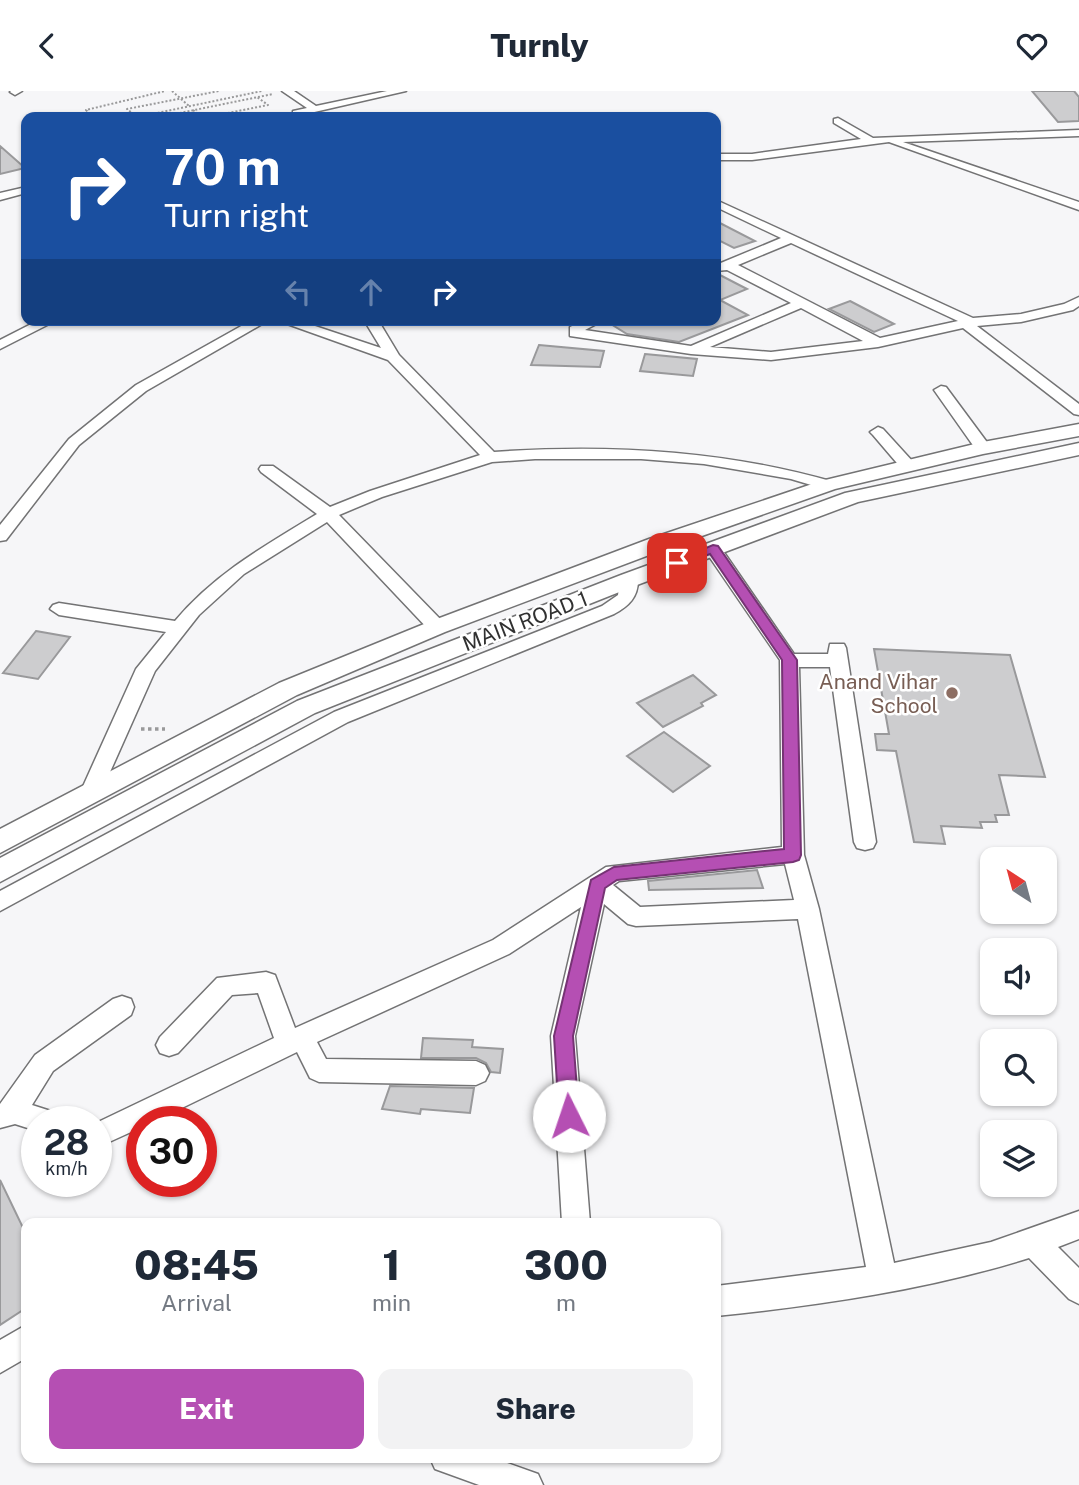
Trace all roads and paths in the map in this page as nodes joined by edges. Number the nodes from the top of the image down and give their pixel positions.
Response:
1 (165, 91) edge
2 (172, 91) edge
3 (210, 91) edge
4 (219, 91) edge
5 (262, 91) edge
6 (287, 91) edge
7 (340, 91) edge
8 (352, 91) edge
9 (401, 91) edge
10 (251, 92) edge
11 (273, 94) dead end
12 (136, 97) junction
13 (257, 97) junction
14 (221, 100) junction
15 (226, 104) junction
16 (146, 106) junction
17 (189, 106) junction
18 (313, 108) junction
19 (193, 110) junction
20 (88, 112) edge
21 (131, 112) edge
22 (161, 112) edge
23 (184, 112) edge
24 (196, 112) edge
25 (236, 112) joint
26 (304, 112) edge
27 (838, 121) dead end
28 (1079, 133) edge
29 (886, 139) junction
30 (870, 140) junction
31 (721, 157) edge
32 (21, 192) edge
33 (21, 196) edge
34 (0, 199) edge
35 (721, 206) edge
36 (1079, 206) edge
37 (732, 211) junction
38 (721, 215) edge
39 (790, 239) junction
40 (722, 267) edge
41 (803, 303) junction
42 (1075, 307) edge
43 (968, 323) junction
44 (38, 326) edge
45 (251, 326) edge
46 (301, 326) edge
47 (375, 326) edge
48 (584, 326) edge
49 (878, 343) junction
50 (0, 345) edge
51 (691, 350) junction
52 (393, 357) junction
53 (941, 390) dead end
54 (1079, 411) edge
55 (1079, 430) edge
56 (878, 432) dead end
57 (983, 447) junction
58 (1079, 449) edge
59 (490, 457) junction
60 (908, 465) junction
61 (267, 469) dead end
62 (828, 485) junction
63 (328, 514) junction
64 (0, 536) edge
65 (713, 549) junction
66 (629, 580) junction
67 (59, 609) dead end
68 (437, 627) junction
69 (180, 628) junction
70 (789, 660) junction
71 (91, 793) junction
72 (0, 842) edge
73 (864, 842) dead end
74 (793, 855) junction
75 (0, 871) edge
76 (597, 885) junction
77 (0, 902) edge
78 (808, 909) junction
79 (122, 1007) dead end
80 (295, 1041) junction
81 (169, 1045) dead end
82 (476, 1073) dead end
83 (6, 1114) edge
84 (112, 1128) edge
85 (576, 1218) edge
86 (1079, 1225) edge
87 (1035, 1244) junction
88 (883, 1281) junction
89 (1079, 1289) edge
90 (721, 1300) edge
91 (21, 1343) edge
92 (0, 1358) edge
93 (461, 1463) edge
94 (527, 1485) edge

1 - 12 path
2 - 17 path
3 - 14 path
4 - 16 path
5 - 10 path
6 - 18 street
7 - 18 street
8 - 18 street
9 - 18 street
10 - 14 path
11 - 13 path
12 - 16 path
12 - 20 path
13 - 15 path
13 - 25 path
14 - 17 path
15 - 19 path
15 - 25 path
16 - 21 path
17 - 22 path
18 - 26 street
19 - 23 path
19 - 24 path
27 - 30 street
28 - 29 street
29 - 30 street
29 - 36 street
30 - 31 street
32 - 34 street
33 - 34 street
35 - 37 street
37 - 38 street
37 - 39 street
39 - 40 street
39 - 43 street
40 - 41 street
41 - 49 street
41 - 51 street
42 - 43 street
43 - 49 street
43 - 54 street
44 - 50 street
45 - 64 street
46 - 52 street
47 - 52 street
48 - 51 street
49 - 51 street
52 - 59 street
53 - 57 street
55 - 57 main road, MAIN ROAD 1
56 - 60 street
57 - 60 main road, MAIN ROAD 1
58 - 65 main road, MAIN ROAD 1
59 - 62 street
59 - 63 street
60 - 62 main road, MAIN ROAD 1
61 - 63 street
62 - 68 main road, MAIN ROAD 1
63 - 68 street
63 - 69 street
65 - 66 main road, MAIN ROAD 1
65 - 70 street
66 - 75 main road, MAIN ROAD 1
66 - 77 street
67 - 69 street
68 - 71 main road, MAIN ROAD 1
69 - 71 street
70 - 73 street
70 - 74 street
71 - 72 main road, MAIN ROAD 1
74 - 76 street
74 - 78 street
76 - 78 street
76 - 80 street
76 - 85 street
78 - 88 street
79 - 83 street
80 - 81 street
80 - 82 street
80 - 84 street
86 - 87 street
87 - 88 street
87 - 89 street
88 - 90 street
91 - 92 street
93 - 94 street

